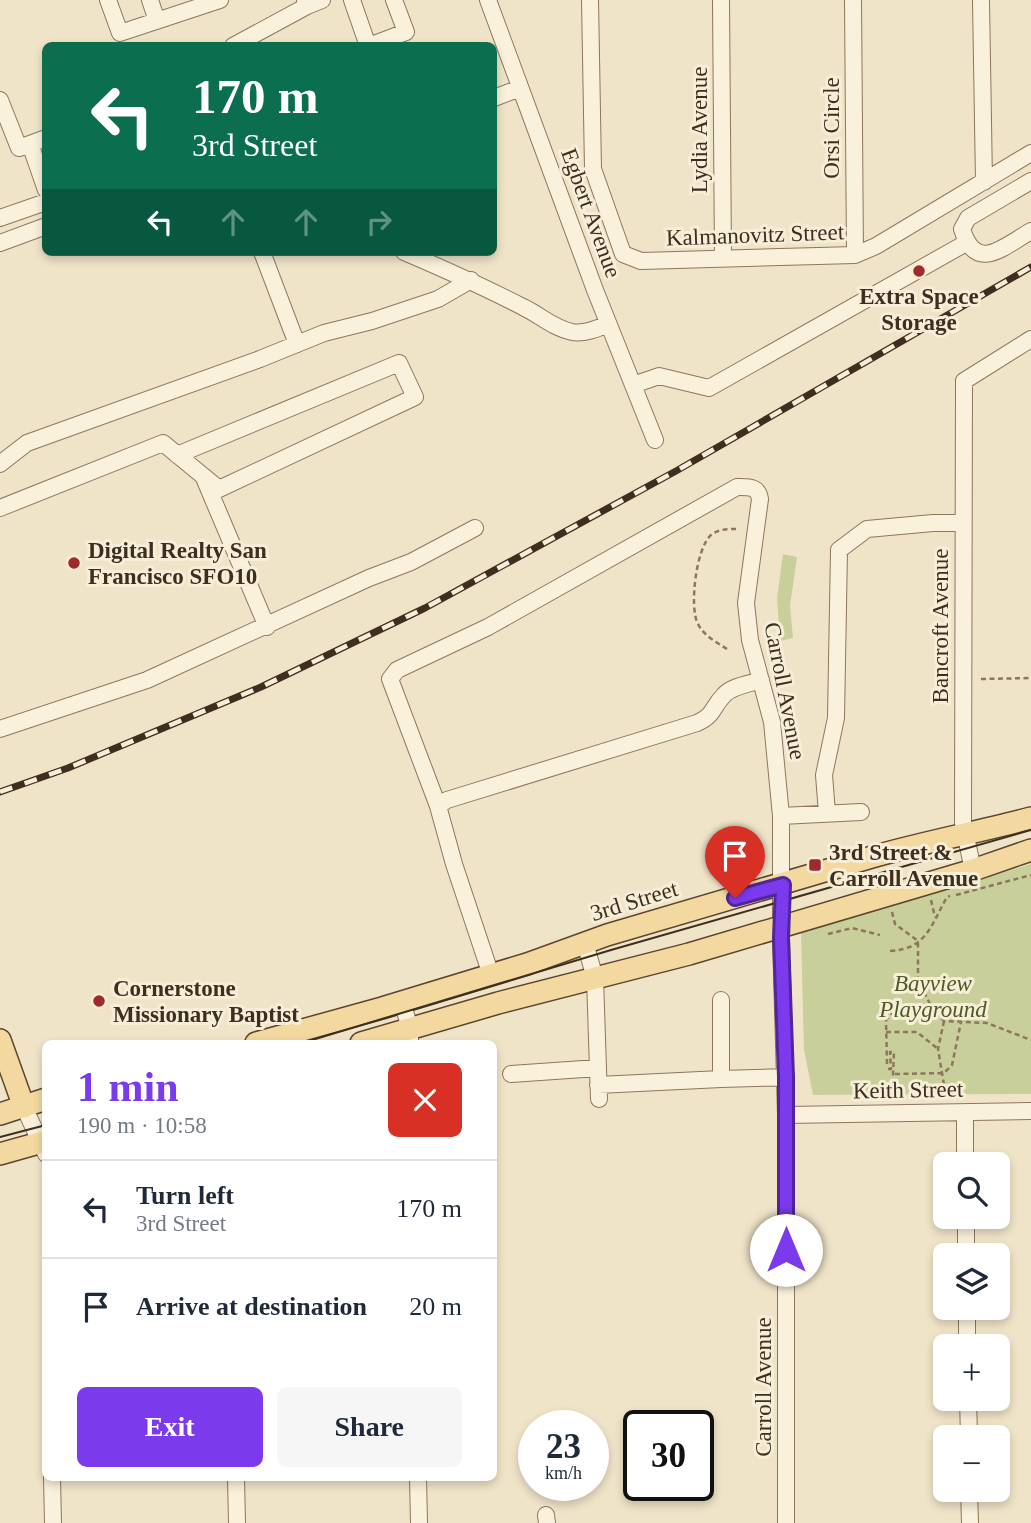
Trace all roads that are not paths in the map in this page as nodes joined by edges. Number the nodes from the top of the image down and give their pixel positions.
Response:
1 (107, 0) edge
2 (150, 0) edge
3 (220, 0) edge
4 (323, 0) edge
5 (352, 0) edge
6 (394, 0) edge
7 (488, 0) edge
8 (590, 0) edge
9 (721, 0) edge
10 (853, 0) edge
11 (981, 0) edge
12 (306, 3) edge
13 (193, 4) edge
14 (157, 21) junction
15 (240, 42) edge
16 (368, 42) edge
17 (380, 42) edge
18 (520, 88) junction
19 (497, 97) edge
20 (0, 100) edge
21 (38, 141) edge
22 (1031, 153) edge
23 (42, 166) edge
24 (1031, 181) edge
25 (984, 182) junction
26 (42, 203) edge
27 (0, 218) edge
28 (42, 227) edge
29 (1031, 231) edge
30 (0, 243) edge
31 (966, 243) junction
32 (855, 255) junction
33 (264, 256) edge
34 (414, 256) edge
35 (723, 260) junction
36 (471, 280) junction
37 (608, 323) junction
38 (1031, 339) edge
39 (297, 344) junction
40 (633, 385) junction
41 (655, 440) dead end
42 (177, 455) junction
43 (0, 464) edge
44 (204, 478) junction
45 (0, 508) edge
46 (962, 523) junction
47 (475, 528) dead end
48 (267, 626) junction
49 (761, 680) junction
50 (0, 729) edge
51 (438, 806) junction
52 (861, 812) dead end
53 (827, 813) junction
54 (781, 816) junction
55 (1031, 818) edge
56 (965, 836) junction
57 (1031, 850) edge
58 (973, 870) junction
59 (783, 885) junction
60 (782, 926) junction
61 (585, 943) junction
62 (491, 975) junction
63 (595, 978) junction
64 (720, 1000) dead end
65 (402, 1001) junction
66 (410, 1036) edge
67 (0, 1040) edge
68 (264, 1040) edge
69 (382, 1040) edge
70 (598, 1068) junction
71 (511, 1074) dead end
72 (786, 1077) junction
73 (721, 1079) junction
74 (42, 1100) edge
75 (24, 1107) junction
76 (1031, 1111) edge
77 (965, 1112) junction
78 (0, 1114) edge
79 (786, 1115) junction
80 (42, 1142) edge
81 (42, 1146) edge
82 (965, 1152) edge
83 (0, 1154) edge
84 (52, 1481) edge
85 (236, 1481) edge
86 (418, 1481) edge
87 (969, 1502) edge
88 (53, 1523) edge
89 (237, 1523) edge
90 (419, 1523) edge
91 (786, 1523) edge
92 (970, 1523) edge

1 - 14 street
2 - 14 street
3 - 13 street
4 - 12 street
5 - 16 street
6 - 17 street
7 - 18 street, Egbert Avenue
8 - 35 street, Kalmanovitz Street
9 - 35 street, Lydia Avenue
10 - 32 street, Orsi Circle
11 - 25 street
12 - 15 street
13 - 14 street
18 - 19 street
18 - 37 street, Egbert Avenue
20 - 21 street
21 - 23 street
22 - 25 street, Kalmanovitz Street
24 - 31 street
25 - 32 street, Kalmanovitz Street
26 - 27 street
28 - 30 street
29 - 31 street
31 - 40 street
32 - 35 street, Kalmanovitz Street
33 - 39 street
34 - 36 street
36 - 37 street
36 - 39 street
37 - 40 street, Egbert Avenue
38 - 46 street, Bancroft Avenue
39 - 43 street
40 - 41 street, Egbert Avenue
42 - 44 street
42 - 44 street
42 - 45 street
44 - 48 street
46 - 53 street
46 - 56 street, Bancroft Avenue
47 - 48 street
48 - 50 street
49 - 51 street
49 - 51 street, Carroll Avenue
49 - 54 street, Carroll Avenue
51 - 62 street
52 - 53 street
53 - 54 street
54 - 59 street, Carroll Avenue
55 - 56 main road, 3rd Street
56 - 58 street, Bancroft Avenue
56 - 59 main road, 3rd Street
57 - 58 main road
58 - 60 main road
59 - 60 street, Carroll Avenue
59 - 61 main road, 3rd Street
60 - 63 main road
60 - 72 street, Carroll Avenue
61 - 62 main road, 3rd Street
61 - 63 street
62 - 65 main road, 3rd Street
63 - 66 main road
63 - 70 street
64 - 73 street
65 - 66 street
65 - 68 main road, 3rd Street
66 - 69 main road
67 - 75 main road
70 - 71 street
70 - 73 street
72 - 73 street
72 - 79 street, Carroll Avenue
74 - 75 main road
75 - 78 main road
75 - 80 street
76 - 77 street, Keith Street
77 - 79 street, Keith Street
77 - 82 street
79 - 91 street, Carroll Avenue
81 - 83 main road
84 - 88 street
85 - 89 street
86 - 90 street
87 - 92 street

